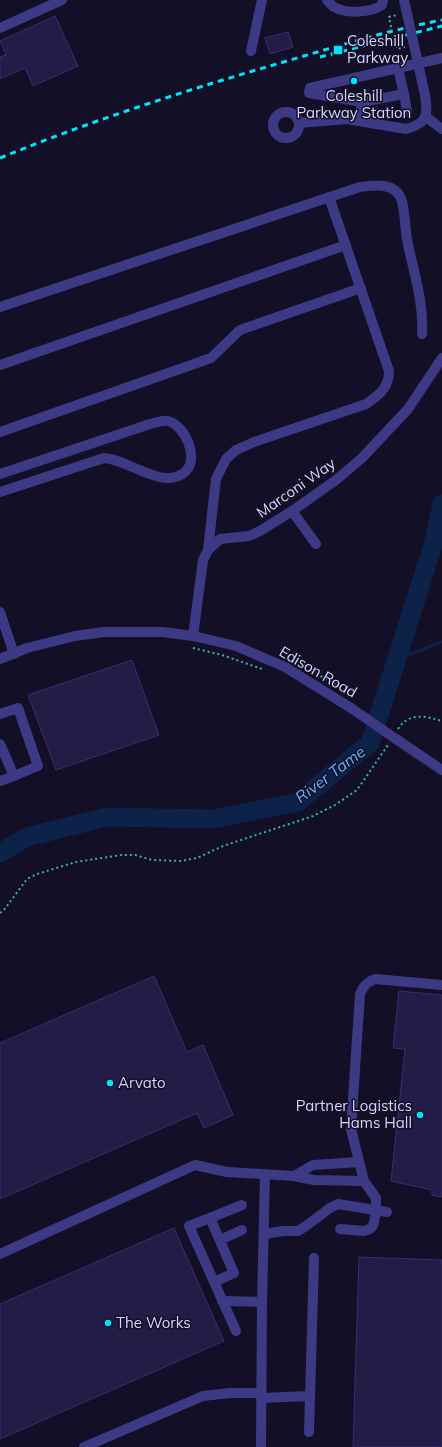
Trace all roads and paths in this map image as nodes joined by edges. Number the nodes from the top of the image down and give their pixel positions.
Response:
1 (62, 0) edge
2 (262, 0) edge
3 (327, 0) edge
4 (383, 0) edge
5 (404, 0) edge
6 (398, 20) dead end
7 (391, 27) dead end
8 (0, 28) edge
9 (403, 40) dead end
10 (396, 41) dead end
11 (251, 51) dead end
12 (442, 58) edge
13 (398, 68) junction
14 (404, 94) junction
15 (362, 102) junction
16 (407, 111) dead end
17 (426, 117) junction
18 (360, 121) junction
19 (299, 123) dead end
20 (442, 129) edge
21 (329, 197) junction
22 (346, 245) junction
23 (361, 288) junction
24 (0, 307) edge
25 (422, 334) dead end
26 (442, 358) edge
27 (0, 364) edge
28 (0, 432) edge
29 (0, 474) edge
30 (0, 492) edge
31 (292, 511) junction
32 (316, 544) dead end
33 (208, 550) junction
34 (1, 616) edge
35 (193, 636) junction
36 (193, 648) dead end
37 (14, 654) junction
38 (0, 659) edge
39 (264, 670) dead end
40 (0, 714) edge
41 (442, 721) edge
42 (394, 739) junction
43 (0, 744) edge
44 (440, 768) edge
45 (14, 776) junction
46 (0, 781) edge
47 (0, 913) edge
48 (442, 986) edge
49 (359, 1162) junction
50 (265, 1175) junction
51 (294, 1176) junction
52 (364, 1181) junction
53 (242, 1205) dead end
54 (376, 1211) junction
55 (387, 1212) dead end
56 (210, 1218) junction
57 (340, 1229) dead end
58 (242, 1230) dead end
59 (264, 1234) junction
60 (220, 1240) junction
61 (0, 1254) edge
62 (314, 1258) dead end
63 (214, 1282) junction
64 (222, 1300) junction
65 (262, 1302) junction
66 (236, 1331) dead end
67 (261, 1395) junction
68 (310, 1396) junction
69 (309, 1432) dead end
70 (84, 1447) edge
71 (260, 1447) edge

1 - 8 street
2 - 11 street
3 - 4 street
5 - 17 street, bridge
6 - 7 path
9 - 10 path
12 - 13 street
13 - 14 street
13 - 15 street
14 - 15 street
14 - 16 street
15 - 18 street
17 - 18 street
17 - 20 street
18 - 19 street
21 - 22 street
21 - 24 street
21 - 25 street
22 - 23 street
22 - 27 street
23 - 28 street
23 - 33 street
26 - 31 street, Marconi Way
29 - 30 street
31 - 32 street
31 - 33 street, Marconi Way
33 - 35 street
34 - 37 street
35 - 37 street, Edison Road
35 - 42 street, Edison Road, bridge
36 - 39 path
37 - 38 street, Edison Road
40 - 45 street
41 - 42 path
42 - 44 street, Edison Road
42 - 47 path
43 - 45 street
45 - 46 street
48 - 49 street
49 - 51 street
49 - 52 street
50 - 51 street
50 - 59 street
50 - 61 street
51 - 52 street
52 - 54 street
53 - 56 street
54 - 55 street
54 - 57 street
54 - 59 street
56 - 60 street
56 - 63 street
58 - 60 street
59 - 65 street
60 - 63 street
62 - 68 street
63 - 64 street
64 - 65 street
64 - 66 street
65 - 67 street
67 - 68 street
67 - 70 street
67 - 71 street
68 - 69 street

